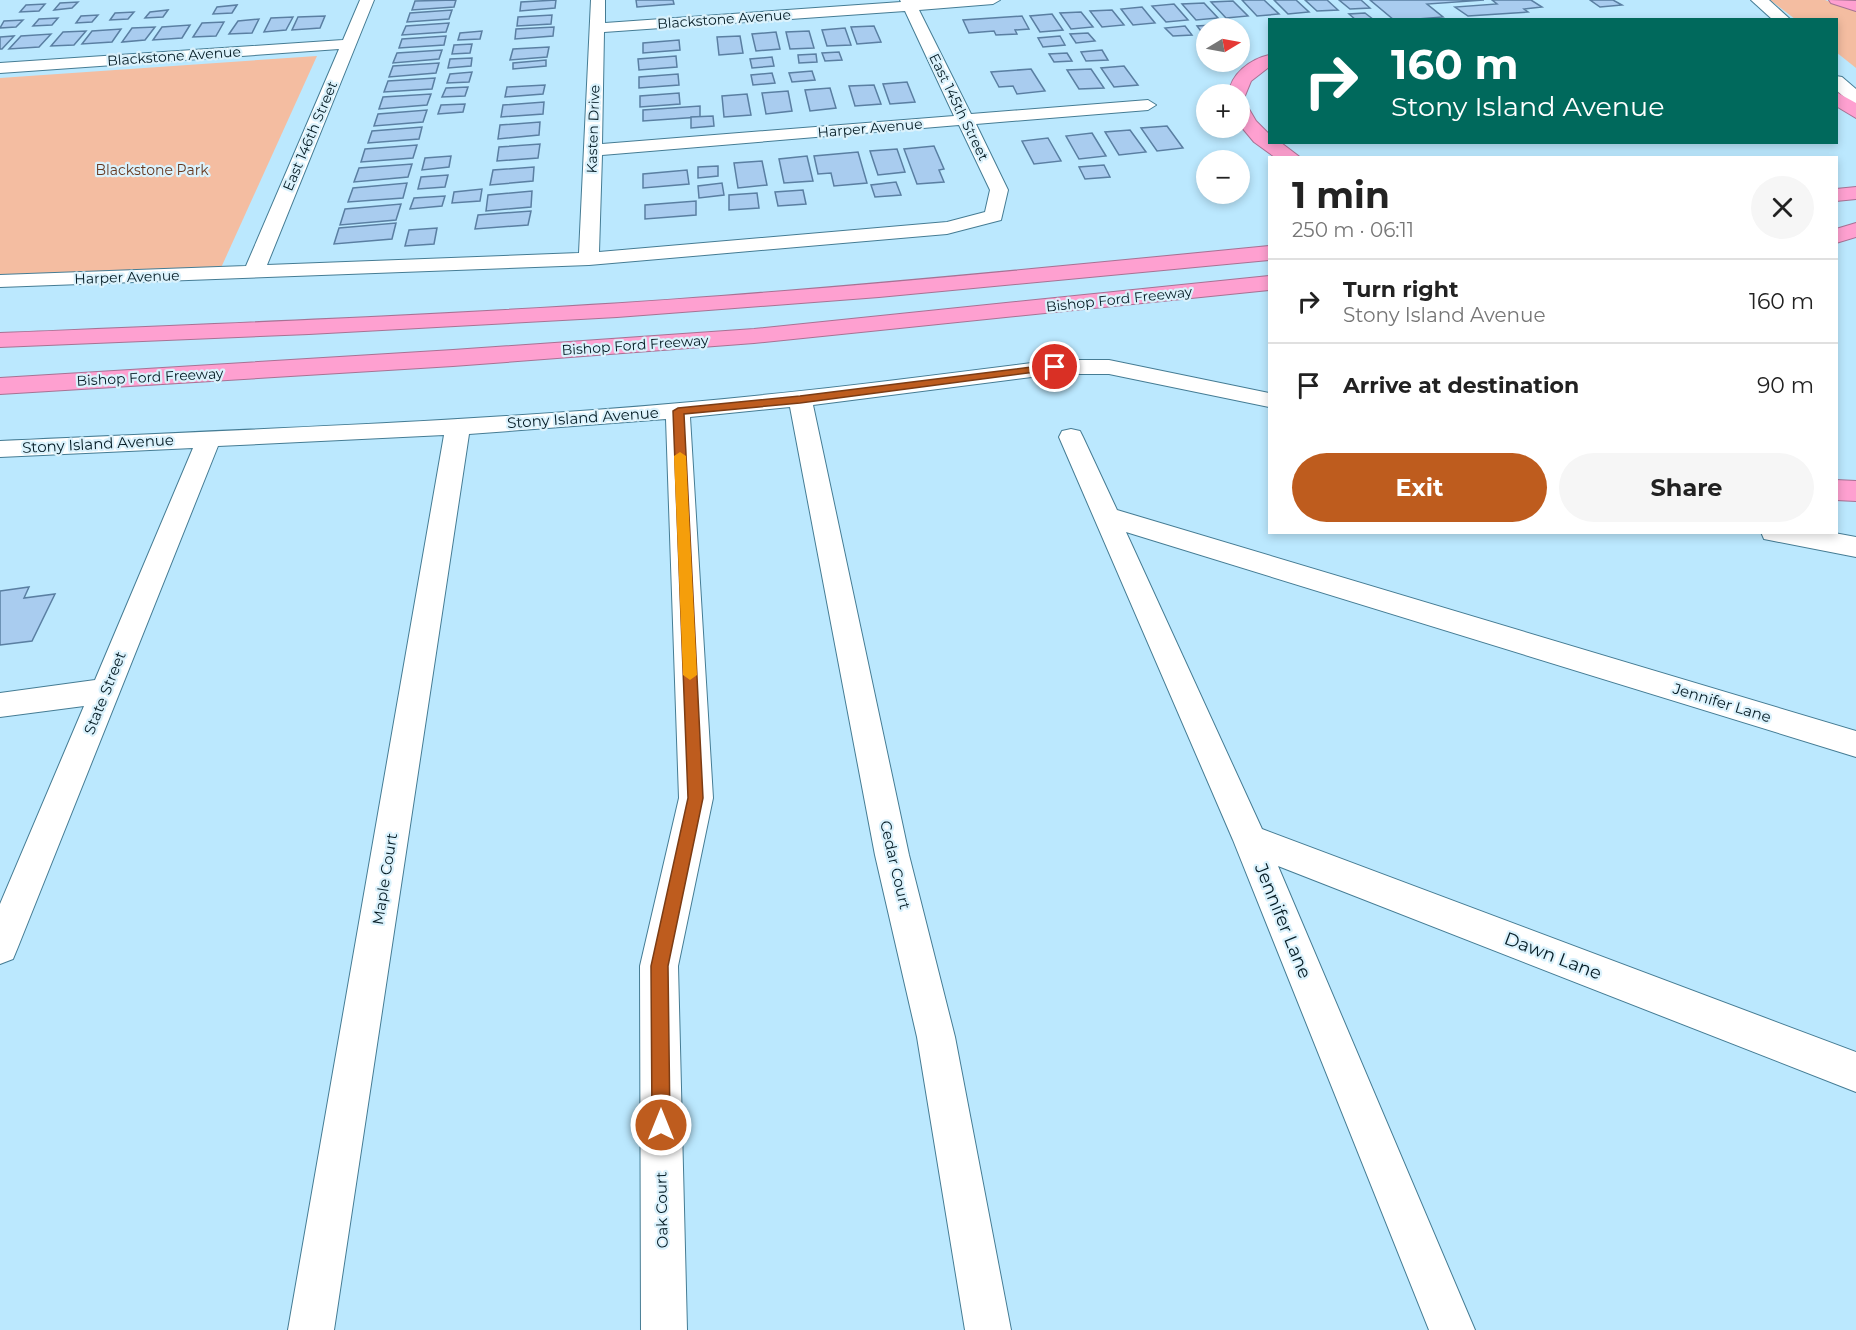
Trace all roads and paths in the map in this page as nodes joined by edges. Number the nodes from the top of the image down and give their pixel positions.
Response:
1 (367, 0) edge
2 (598, 0) edge
3 (993, 0) edge
4 (1837, 0) edge
5 (909, 3) edge
6 (1752, 3) edge
7 (1856, 6) edge
8 (1760, 18) edge
9 (1779, 18) edge
10 (597, 28) junction
11 (349, 44) junction
12 (1268, 60) edge
13 (0, 68) edge
14 (1845, 75) edge
15 (1241, 84) edge
16 (1856, 98) edge
17 (1838, 99) edge
18 (1148, 105) dead end
19 (1856, 112) edge
20 (964, 120) junction
21 (1250, 126) edge
22 (592, 150) junction
23 (1288, 156) edge
24 (1856, 223) edge
25 (1838, 225) edge
26 (1856, 230) edge
27 (1838, 235) edge
28 (1268, 253) edge
29 (589, 259) junction
30 (253, 273) junction
31 (0, 280) edge
32 (1268, 283) edge
33 (0, 340) edge
34 (0, 386) edge
35 (800, 399) junction
36 (1268, 400) edge
37 (678, 411) junction
38 (458, 427) junction
39 (1071, 437) dead end
40 (209, 439) junction
41 (0, 449) edge
42 (1838, 490) edge
43 (1856, 491) edge
44 (1106, 516) junction
45 (1785, 534) edge
46 (1856, 547) edge
47 (106, 691) junction
48 (0, 705) edge
49 (1856, 744) edge
50 (1250, 840) junction
51 (0, 948) edge
52 (1856, 1072) edge
53 (311, 1330) edge
54 (664, 1330) edge
55 (988, 1330) edge
56 (1452, 1330) edge

1 - 11 street, East 146th Street
2 - 10 street, Kasten Drive
3 - 5 street, Blackstone Avenue
4 - 7 highway
5 - 10 street, Blackstone Avenue
5 - 20 street, East 145th Street
6 - 8 street
6 - 9 street
10 - 22 street, Kasten Drive
11 - 13 street, Blackstone Avenue
11 - 30 street, East 146th Street
12 - 15 highway
14 - 16 street
17 - 19 highway
18 - 20 street, Harper Avenue
20 - 22 street, Harper Avenue
20 - 29 street, East 145th Street
21 - 23 highway
22 - 29 street, Kasten Drive
24 - 25 highway
26 - 27 highway
28 - 33 highway
29 - 30 street
30 - 31 street, Harper Avenue
32 - 34 highway, Bishop Ford Freeway
35 - 36 street, Stony Island Avenue
35 - 37 street, Stony Island Avenue
35 - 55 street, Cedar Court
37 - 38 street, Stony Island Avenue
37 - 54 street, Oak Court
38 - 40 street, Stony Island Avenue
38 - 53 street, Maple Court
39 - 44 street, Jennifer Lane
40 - 41 street, Stony Island Avenue
40 - 47 street, State Street
42 - 43 highway
44 - 49 street, Jennifer Lane
44 - 50 street, Jennifer Lane
45 - 46 street
47 - 48 street
47 - 51 street, State Street
50 - 52 street, Dawn Lane
50 - 56 street, Jennifer Lane

